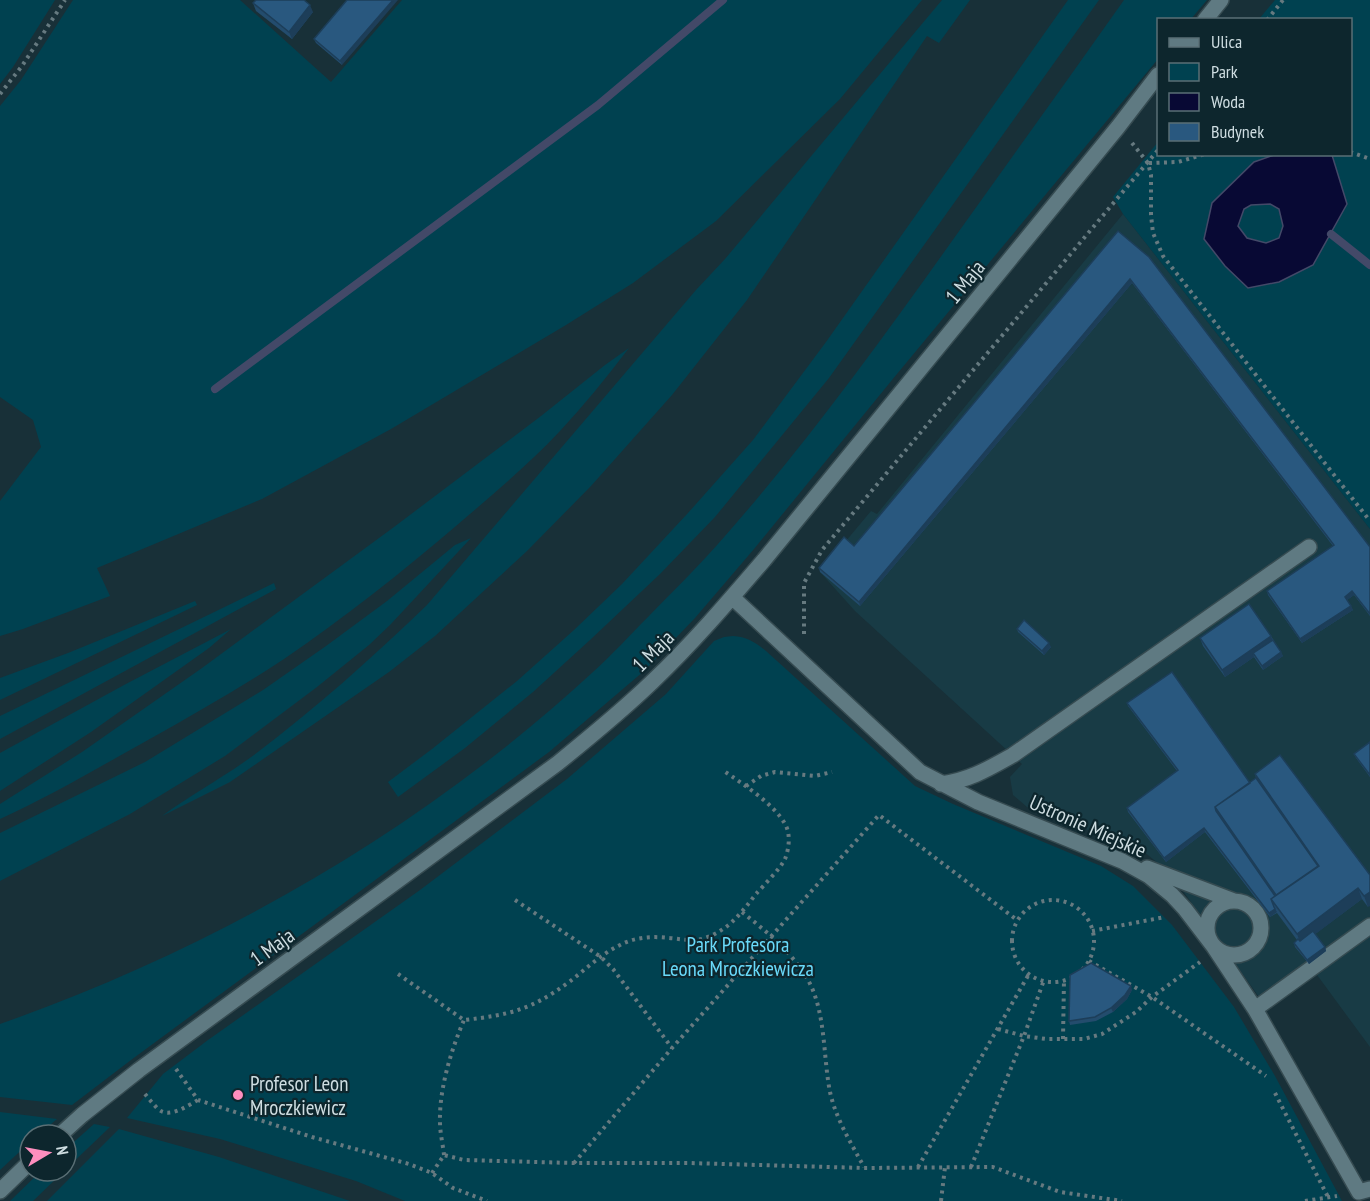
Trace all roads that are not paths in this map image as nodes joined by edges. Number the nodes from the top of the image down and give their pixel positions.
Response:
1 (1221, 0) edge
2 (1207, 18) edge
3 (1157, 76) edge
4 (1309, 546) dead end
5 (732, 597) junction
6 (941, 784) junction
7 (1108, 855) junction
8 (1234, 901) junction
9 (1370, 926) edge
10 (1214, 947) junction
11 (1255, 1009) junction
12 (73, 1123) edge
13 (18, 1174) edge
14 (1365, 1190) edge
15 (0, 1191) edge

1 - 2 street
3 - 5 street, 1 Maja
4 - 6 street
5 - 6 street, Ustronie Miejskie
5 - 12 street, 1 Maja
6 - 7 street, Ustronie Miejskie
7 - 8 street
7 - 10 street, Ustronie Miejskie
8 - 10 street
8 - 10 street
9 - 11 street
10 - 11 street, Ustronie Miejskie
11 - 14 street, Ustronie Miejskie
13 - 15 street

